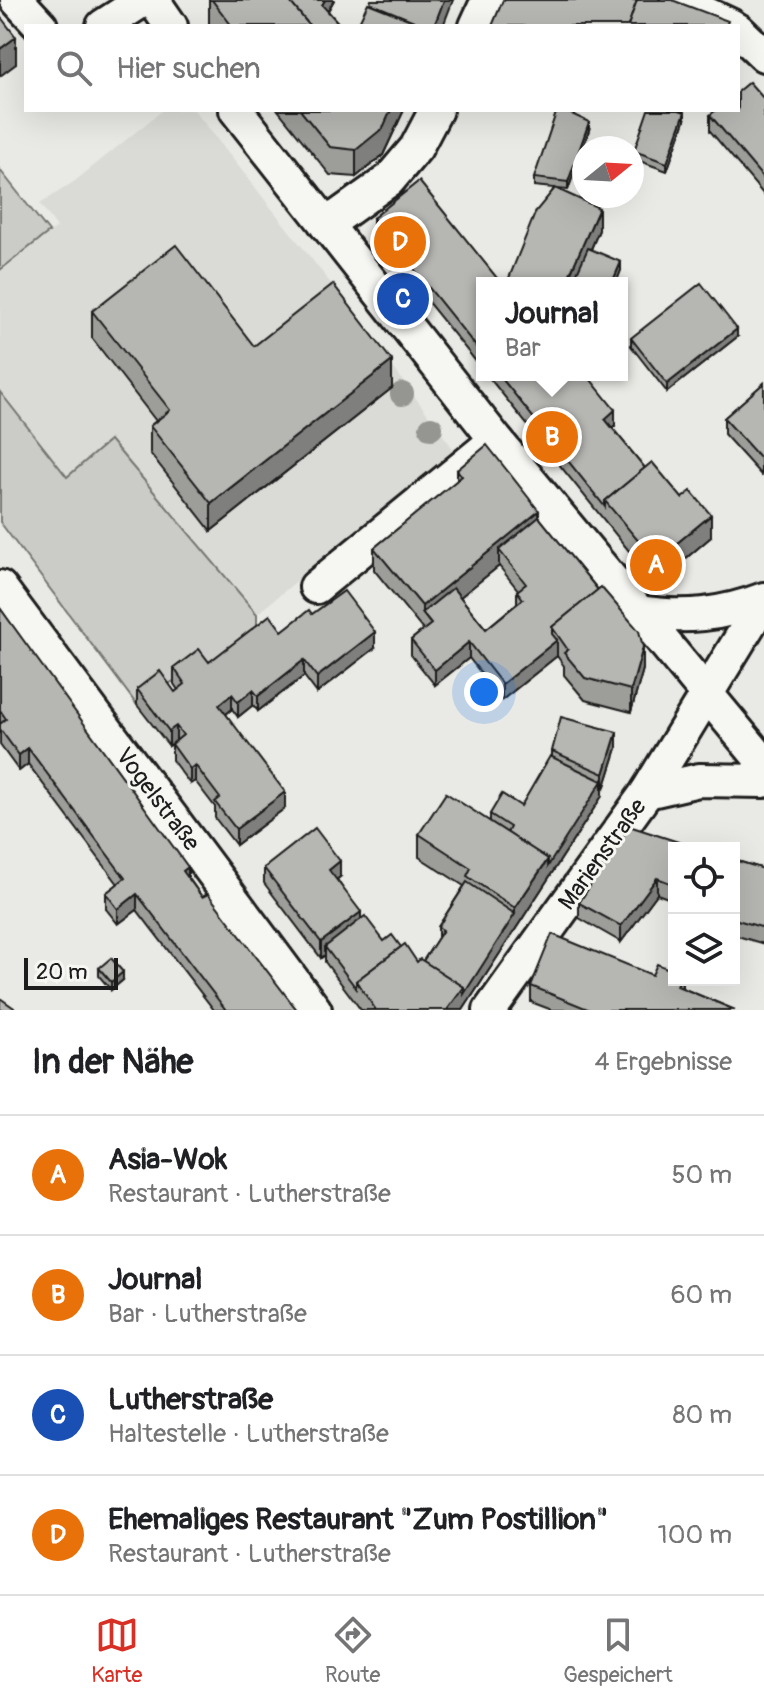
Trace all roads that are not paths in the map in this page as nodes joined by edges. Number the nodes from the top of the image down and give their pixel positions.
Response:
1 (17, 0) edge
2 (143, 0) edge
3 (153, 0) edge
4 (488, 0) edge
5 (677, 0) edge
6 (39, 24) edge
7 (106, 24) edge
8 (170, 24) edge
9 (477, 24) edge
10 (728, 24) edge
11 (740, 32) edge
12 (764, 55) edge
13 (238, 112) edge
14 (435, 112) edge
15 (326, 225) junction
16 (496, 440) junction
17 (0, 587) edge
18 (316, 587) dead end
19 (764, 600) edge
20 (639, 612) junction
21 (707, 694) junction
22 (764, 763) edge
23 (764, 781) edge
24 (647, 792) junction
25 (494, 1009) edge
26 (315, 1010) edge

1 - 6 street
2 - 7 street
3 - 8 street
4 - 9 street
5 - 10 street
11 - 12 street
13 - 15 street
14 - 15 street
15 - 16 street
16 - 18 street
16 - 20 street
17 - 26 street, Vogelstraße
19 - 20 street
19 - 21 street, Marienstraße
20 - 21 street
21 - 22 street
21 - 24 street, Marienstraße
23 - 24 street
24 - 25 street, Marienstraße

